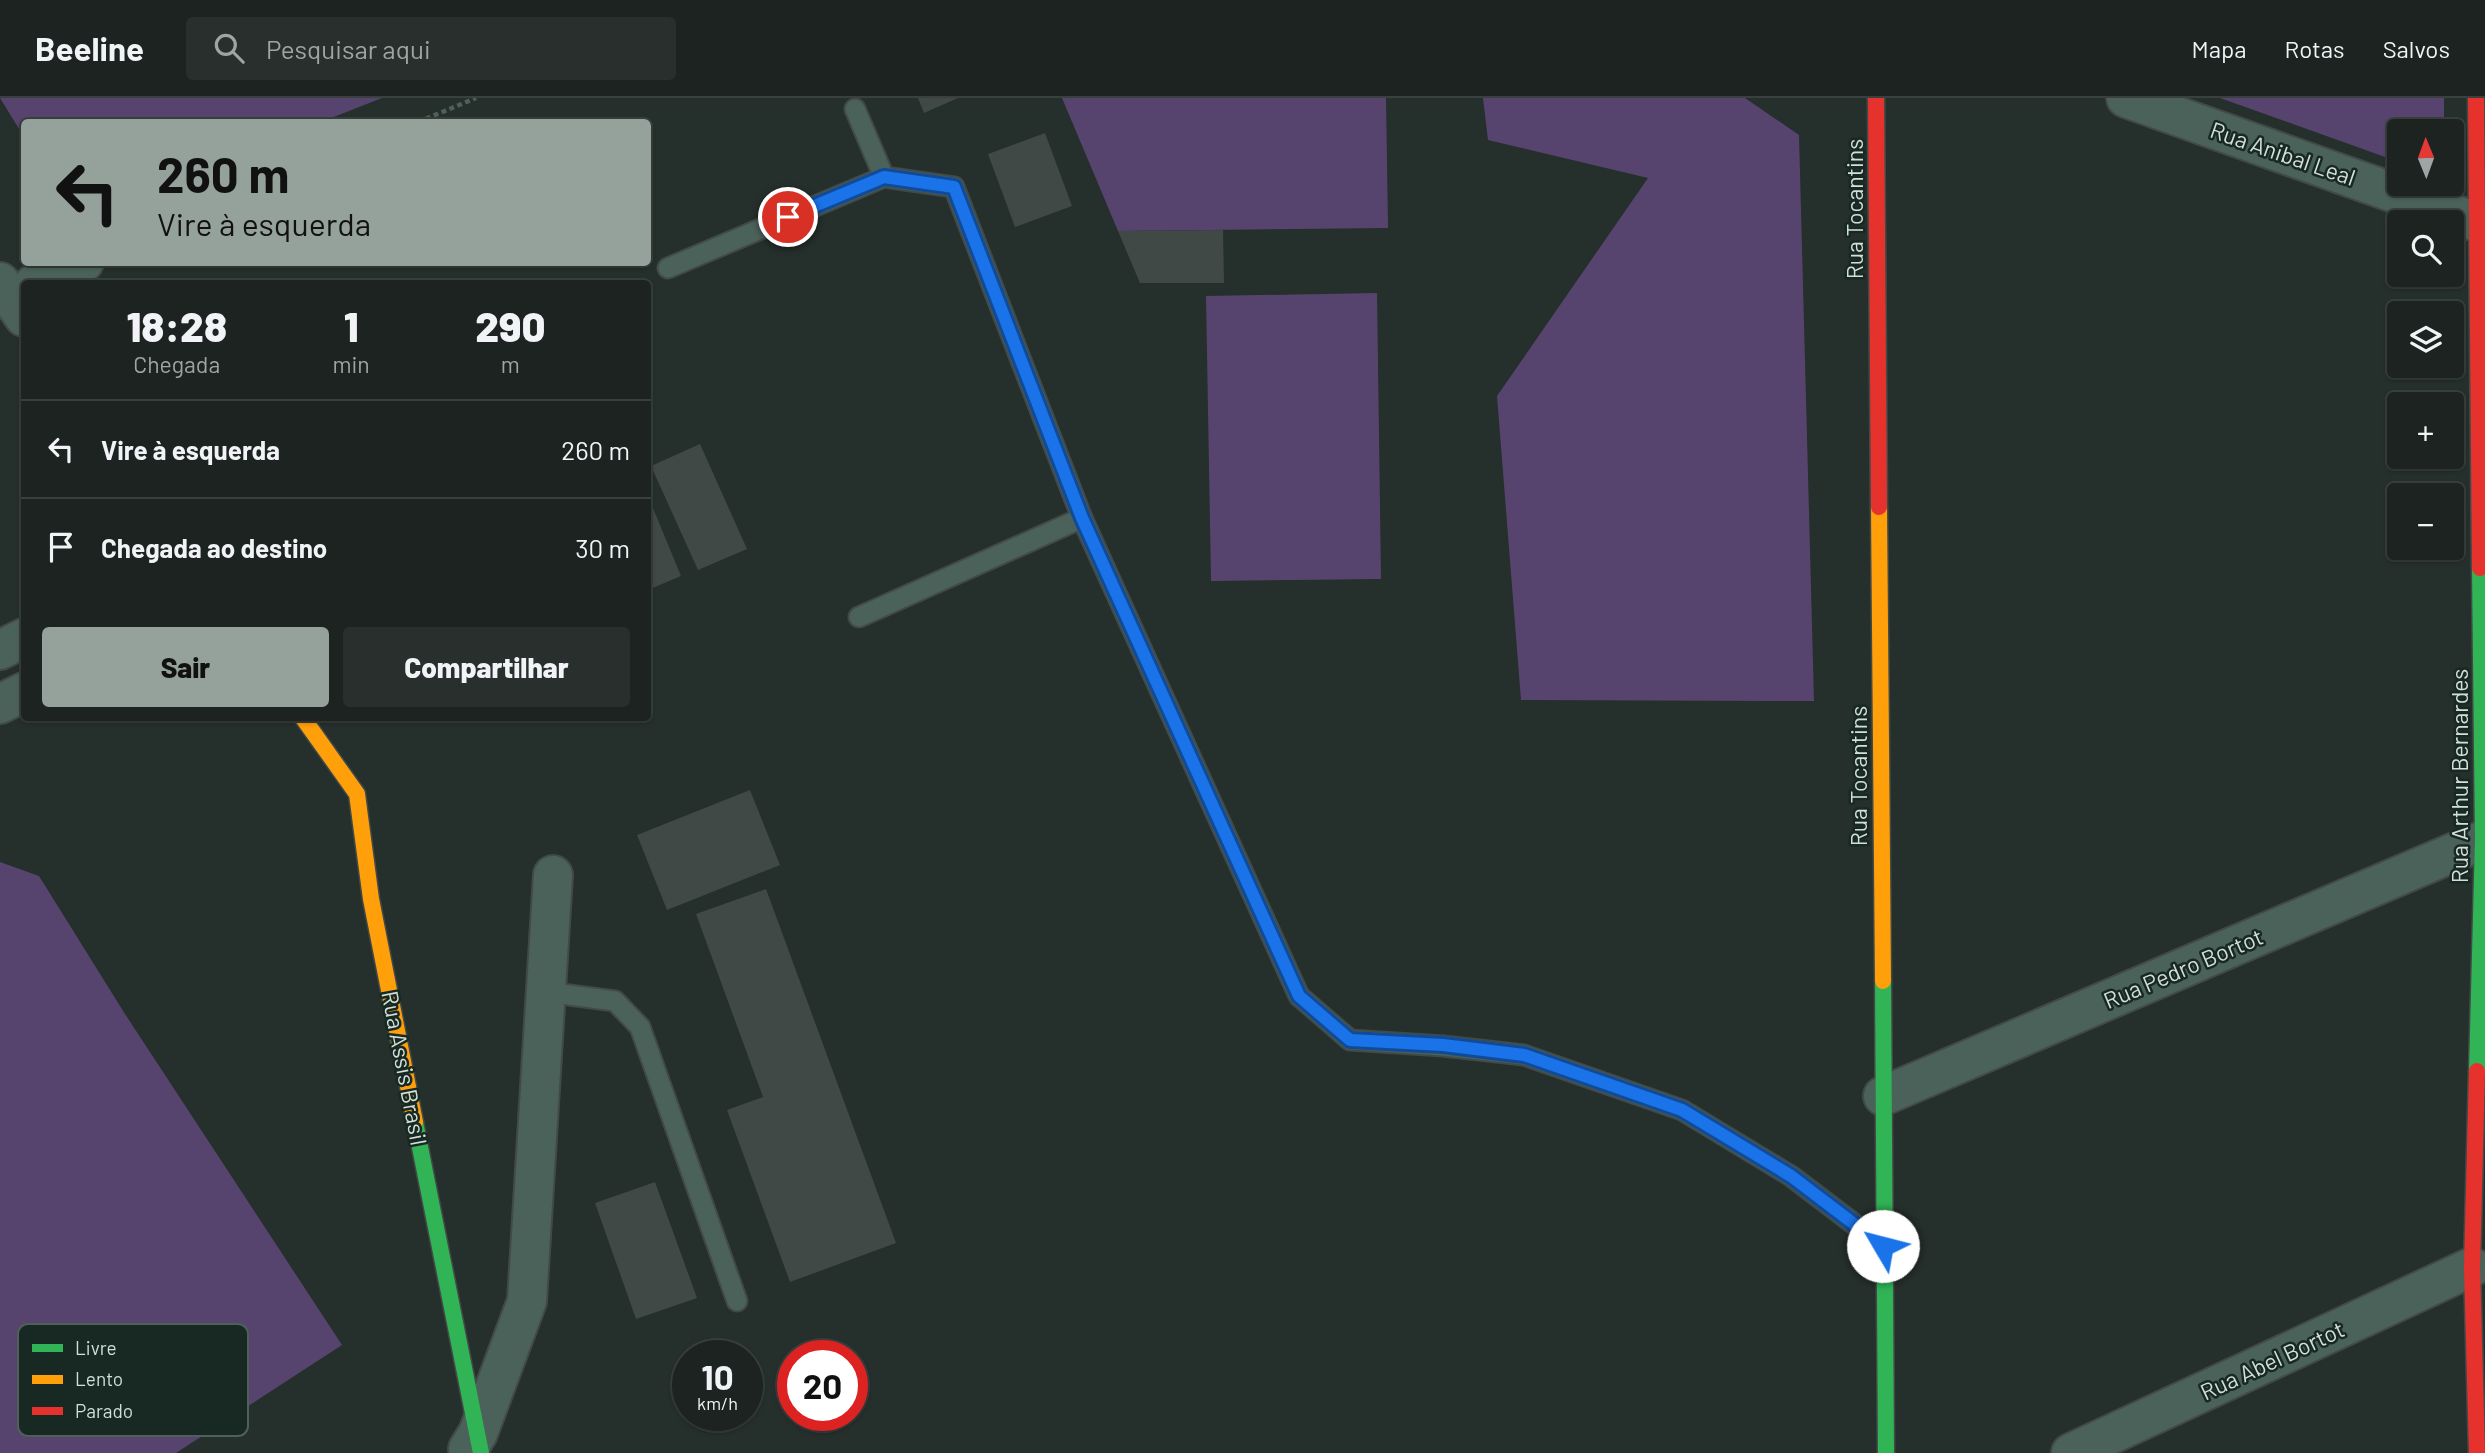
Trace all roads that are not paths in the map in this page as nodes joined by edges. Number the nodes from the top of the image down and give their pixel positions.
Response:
1 (1876, 98) edge
2 (2126, 98) edge
3 (2476, 98) edge
4 (855, 109) dead end
5 (884, 177) junction
6 (2479, 223) junction
7 (75, 266) edge
8 (668, 268) dead end
9 (45, 280) edge
10 (1082, 518) junction
11 (859, 617) dead end
12 (21, 640) edge
13 (0, 650) edge
14 (21, 694) edge
15 (0, 704) edge
16 (305, 721) edge
17 (2483, 840) junction
18 (553, 876) dead end
19 (546, 992) junction
20 (1883, 1096) junction
21 (1883, 1246) junction
22 (2472, 1267) junction
23 (737, 1301) dead end
24 (2480, 1357) edge
25 (475, 1446) edge
26 (1886, 1453) edge
27 (2071, 1453) edge
28 (2477, 1453) edge

1 - 20 street, Rua Tocantins
2 - 6 street, Rua Anibal Leal
3 - 6 street, Rua Arthur Bernardes
4 - 5 lane
5 - 8 lane
5 - 10 lane
6 - 17 street, Rua Arthur Bernardes
7 - 9 street
10 - 11 lane
10 - 21 lane
12 - 13 street
14 - 15 street
16 - 25 street, Rua Assis Brasil
17 - 20 street, Rua Pedro Bortot
17 - 22 street, Rua Arthur Bernardes
18 - 19 street, Rua Assis Brasil
19 - 23 lane
19 - 25 street, Rua Assis Brasil
20 - 21 street, Rua Tocantins
21 - 26 street, Rua Tocantins
22 - 24 street, Rua Arthur Bernardes
22 - 27 street, Rua Abel Bortot
24 - 28 street, Rua Arthur Bernardes

